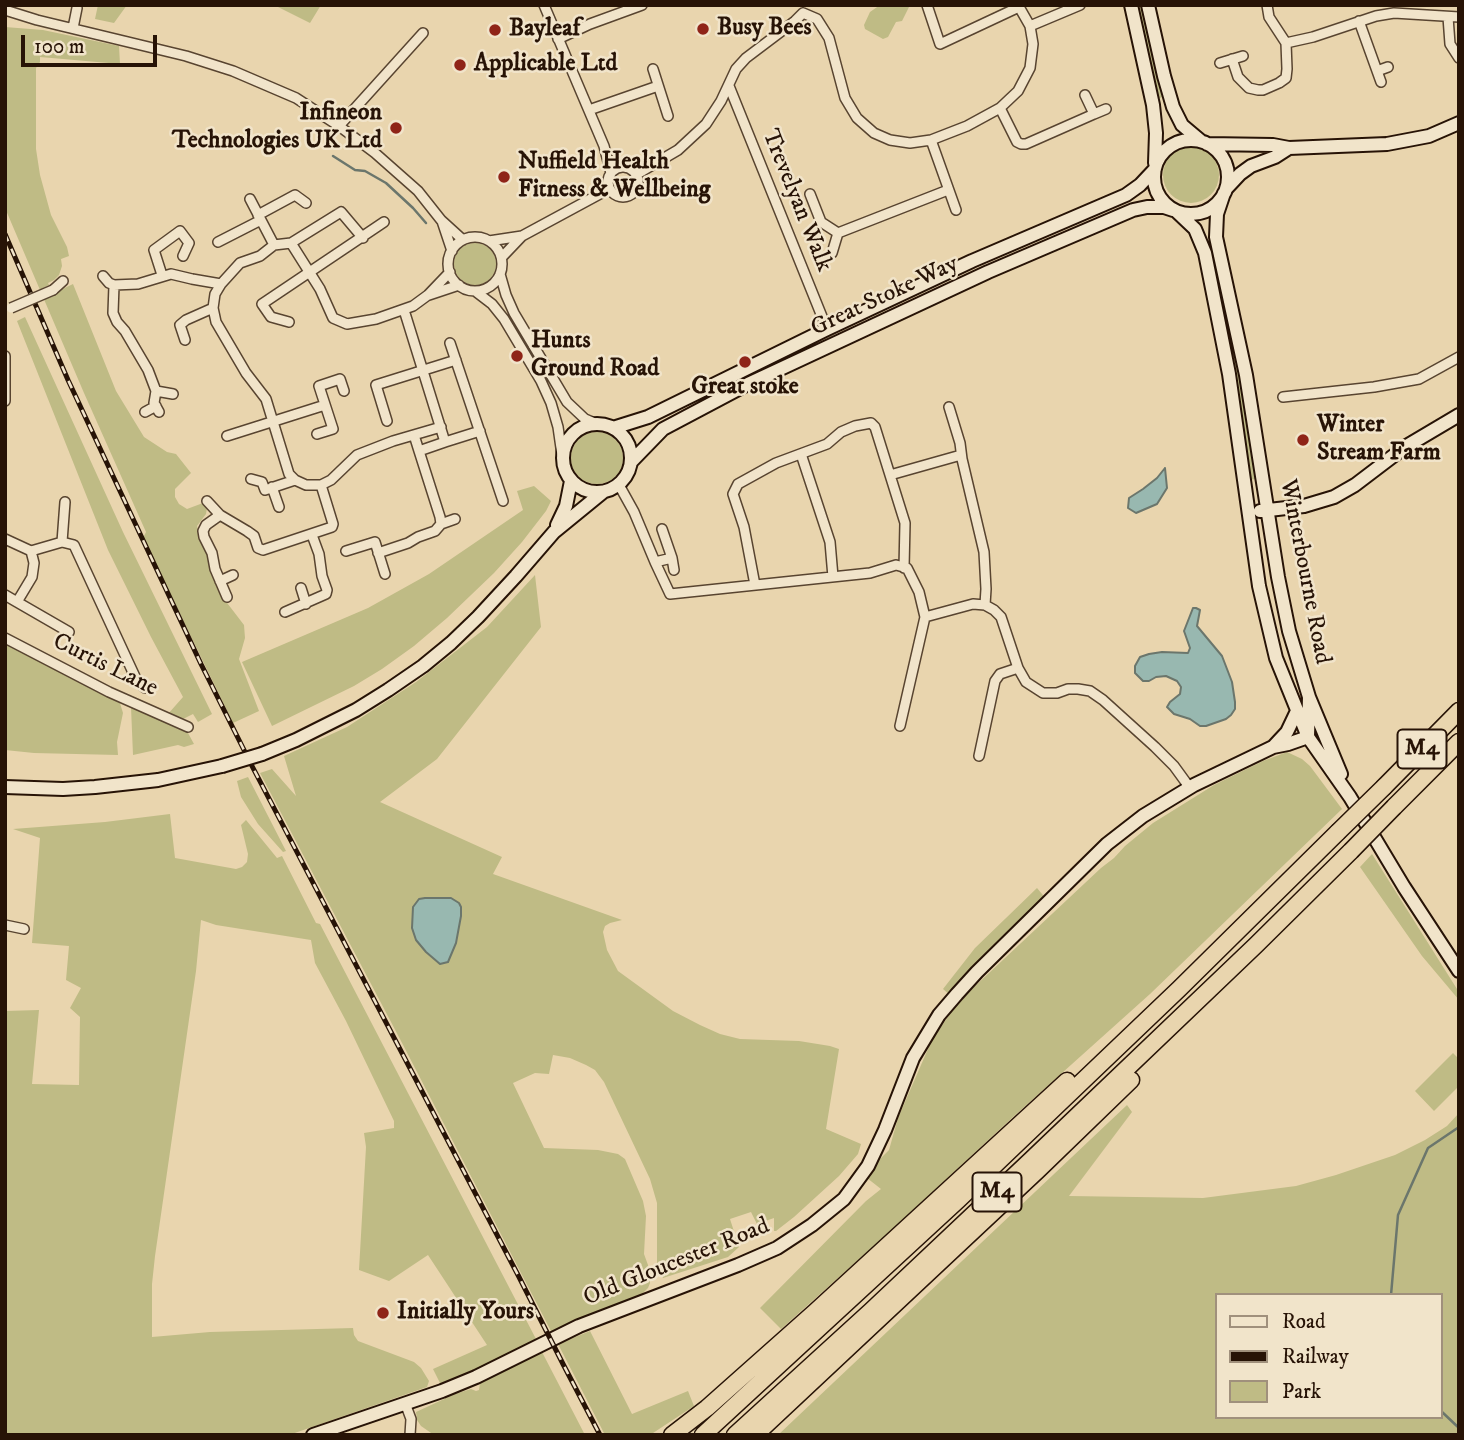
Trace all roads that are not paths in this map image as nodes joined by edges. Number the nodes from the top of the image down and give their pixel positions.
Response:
1 (544, 5) edge
2 (642, 5) edge
3 (927, 5) edge
4 (1080, 5) edge
5 (1131, 5) edge
6 (1148, 5) edge
7 (1266, 5) edge
8 (1373, 5) edge
9 (1018, 6) edge
10 (76, 8) dead end
11 (625, 8) edge
12 (802, 9) edge
13 (5, 10) edge
14 (1376, 16) junction
15 (1448, 17) junction
16 (1459, 17) edge
17 (1359, 21) junction
18 (1030, 26) junction
19 (73, 28) junction
20 (423, 33) dead end
21 (558, 39) junction
22 (1286, 43) junction
23 (1243, 55) dead end
24 (1459, 58) edge
25 (1232, 59) junction
26 (1220, 63) dead end
27 (1388, 67) dead end
28 (653, 69) dead end
29 (1377, 71) junction
30 (1381, 82) dead end
31 (658, 86) junction
32 (729, 86) junction
33 (1084, 94) dead end
34 (1000, 108) junction
35 (1106, 109) dead end
36 (589, 110) junction
37 (1094, 114) junction
38 (668, 116) dead end
39 (1459, 123) edge
40 (339, 127) junction
41 (931, 140) junction
42 (1205, 143) junction
43 (604, 146) junction
44 (1289, 148) junction
45 (622, 166) junction
46 (1155, 168) junction
47 (611, 173) junction
48 (637, 174) junction
49 (610, 189) junction
50 (948, 190) junction
51 (1225, 192) junction
52 (810, 194) dead end
53 (250, 199) dead end
54 (306, 203) dead end
55 (956, 210) dead end
56 (1175, 211) junction
57 (259, 217) junction
58 (441, 220) junction
59 (384, 222) dead end
60 (838, 233) junction
61 (522, 236) junction
62 (363, 238) junction
63 (463, 240) junction
64 (489, 241) junction
65 (218, 242) dead end
66 (291, 243) junction
67 (274, 245) junction
68 (452, 251) junction
69 (832, 253) dead end
70 (183, 256) dead end
71 (502, 257) junction
72 (450, 272) junction
73 (310, 273) junction
74 (500, 274) junction
75 (162, 275) junction
76 (103, 276) dead end
77 (63, 281) dead end
78 (221, 284) junction
79 (114, 285) junction
80 (459, 285) junction
81 (475, 291) junction
82 (428, 295) junction
83 (213, 308) junction
84 (8, 309) edge
85 (404, 310) junction
86 (289, 322) dead end
87 (827, 330) junction
88 (185, 340) dead end
89 (450, 343) dead end
90 (5, 356) edge
91 (1459, 357) edge
92 (456, 360) junction
93 (422, 371) junction
94 (156, 391) junction
95 (344, 391) dead end
96 (173, 394) dead end
97 (1283, 397) dead end
98 (5, 401) edge
99 (325, 405) junction
100 (950, 407) dead end
101 (145, 412) dead end
102 (1459, 415) edge
103 (387, 421) dead end
104 (272, 422) junction
105 (597, 424) junction
106 (441, 427) junction
107 (613, 428) junction
108 (480, 431) junction
109 (317, 434) dead end
110 (414, 435) junction
111 (227, 436) dead end
112 (445, 443) junction
113 (419, 451) junction
114 (801, 454) junction
115 (562, 455) junction
116 (961, 455) junction
117 (631, 461) junction
118 (890, 475) junction
119 (251, 479) dead end
120 (295, 480) junction
121 (571, 481) junction
122 (321, 485) junction
123 (619, 485) junction
124 (272, 487) junction
125 (603, 492) junction
126 (207, 500) dead end
127 (503, 501) dead end
128 (65, 502) dead end
129 (279, 507) dead end
130 (1268, 509) junction
131 (1250, 513) junction
132 (220, 514) junction
133 (455, 519) dead end
134 (441, 520) junction
135 (662, 529) dead end
136 (554, 532) junction
137 (312, 535) junction
138 (5, 539) edge
139 (62, 542) junction
140 (31, 551) junction
141 (346, 551) dead end
142 (378, 553) junction
143 (673, 558) junction
144 (654, 562) junction
145 (904, 568) junction
146 (674, 570) dead end
147 (385, 574) dead end
148 (233, 575) dead end
149 (833, 577) junction
150 (220, 581) junction
151 (755, 585) junction
152 (301, 588) dead end
153 (5, 595) edge
154 (227, 597) dead end
155 (18, 602) junction
156 (306, 604) junction
157 (985, 605) junction
158 (285, 612) dead end
159 (925, 617) junction
160 (69, 632) dead end
161 (5, 638) edge
162 (1018, 668) junction
163 (145, 688) dead end
164 (1309, 698) junction
165 (1297, 710) junction
166 (1459, 712) edge
167 (900, 726) dead end
168 (188, 727) dead end
169 (1308, 737) junction
170 (1459, 742) edge
171 (1273, 747) junction
172 (979, 756) dead end
173 (5, 787) edge
174 (1190, 788) junction
175 (1350, 797) junction
176 (5, 925) edge
177 (24, 929) dead end
178 (1256, 945) junction
179 (1459, 971) edge
180 (1179, 989) junction
181 (826, 1322) junction
182 (405, 1404) junction
183 (413, 1434) edge
184 (313, 1435) edge
185 (672, 1435) edge
186 (680, 1435) edge
187 (703, 1435) edge
188 (735, 1435) edge
189 (755, 1435) edge

1 - 21 street
2 - 11 street
3 - 9 street
4 - 18 street
5 - 46 main road
6 - 42 main road
7 - 22 street
8 - 14 street
9 - 18 street
10 - 19 street
11 - 21 street
12 - 32 street
12 - 41 street
13 - 19 street
14 - 15 street
14 - 17 street
15 - 16 street
15 - 24 street
17 - 22 street
17 - 29 street
18 - 34 street
19 - 40 street
20 - 40 street
21 - 36 street
22 - 25 street
23 - 25 street
25 - 26 street
27 - 29 street
28 - 31 street
29 - 30 street
31 - 36 street
31 - 38 street
32 - 48 street
32 - 87 street, Trevelyan Walk
33 - 37 street
34 - 37 street
34 - 41 street
35 - 37 street
36 - 43 street
39 - 44 main road
40 - 58 street
41 - 50 street
42 - 44 main road
42 - 46 main road
42 - 51 main road
43 - 45 street
43 - 47 street
44 - 51 main road
45 - 47 street
45 - 48 street
46 - 56 main road
46 - 87 main road, Great Stoke Way
47 - 49 street
48 - 49 street
49 - 61 street
50 - 55 street
50 - 60 street
51 - 56 main road
51 - 130 main road, Winterbourne Road
52 - 60 street
53 - 57 street
54 - 57 street
56 - 117 main road, Great Stoke Way
56 - 131 main road, Winterbourne Road
57 - 65 street
57 - 67 street
58 - 63 street
58 - 68 street
59 - 62 street
60 - 69 street
61 - 64 street
61 - 71 street
62 - 66 street
62 - 73 street
63 - 64 street
63 - 68 street
64 - 71 street
66 - 67 street
66 - 73 street
67 - 78 street
68 - 72 street
70 - 75 street
71 - 74 street
72 - 80 street
72 - 82 street
73 - 85 street
73 - 86 street
74 - 81 street
74 - 105 street
75 - 78 street
75 - 79 street
76 - 79 street
77 - 84 street, bridge
78 - 83 street
79 - 94 street
80 - 81 street
80 - 82 street
81 - 115 street
82 - 85 street
83 - 88 street
83 - 104 street
85 - 93 street
87 - 107 main road, Great Stoke Way
89 - 92 street
90 - 98 street
91 - 97 street
92 - 93 street
92 - 108 street
93 - 103 street
93 - 106 street
94 - 96 street
94 - 101 street
95 - 99 street
99 - 104 street
99 - 109 street
100 - 116 street
102 - 130 main road
104 - 111 street
104 - 120 street
105 - 107 main road
105 - 115 main road
106 - 110 street
106 - 112 street
107 - 117 main road
108 - 112 street
108 - 127 street
110 - 113 street
110 - 122 street
112 - 113 street
113 - 134 street
114 - 118 street
114 - 149 street
114 - 151 street
115 - 121 main road
116 - 118 street
116 - 157 street
117 - 123 main road
118 - 145 street
119 - 124 street
120 - 122 street
120 - 124 street
121 - 125 main road
121 - 136 main road
122 - 137 street
123 - 125 main road
123 - 144 street
124 - 129 street
125 - 136 main road
126 - 132 street
128 - 139 street
130 - 131 main road
130 - 164 main road, Winterbourne Road
131 - 165 main road, Winterbourne Road
132 - 137 street
132 - 150 street
133 - 134 street
134 - 142 street
135 - 143 street
136 - 173 main road, bridge
137 - 156 street
138 - 140 street
139 - 140 street
139 - 163 street
140 - 155 street
141 - 142 street
142 - 147 street
143 - 144 street
143 - 146 street
144 - 151 street
145 - 149 street
145 - 159 street
148 - 150 street
149 - 151 street
150 - 154 street
152 - 156 street
153 - 155 street
155 - 160 street
156 - 158 street
157 - 159 street
157 - 162 street
159 - 167 street
161 - 168 street, Curtis Lane
162 - 172 street
162 - 174 street
164 - 169 main road
164 - 175 main road, Winterbourne Road
165 - 169 main road, Winterbourne Road
165 - 171 main road, Old Gloucester Road
166 - 180 highway, M4, bridge
169 - 171 main road, Old Gloucester Road
169 - 175 main road, Winterbourne Road
170 - 178 highway, M4, bridge
171 - 174 main road, Old Gloucester Road
174 - 182 main road, Old Gloucester Road
175 - 179 main road
176 - 177 street
178 - 188 highway, M4
178 - 189 highway, M4
180 - 181 highway, M4
180 - 185 highway, M4
181 - 186 highway, M4
181 - 187 highway, M4
182 - 183 street
182 - 184 main road, Old Gloucester Road

